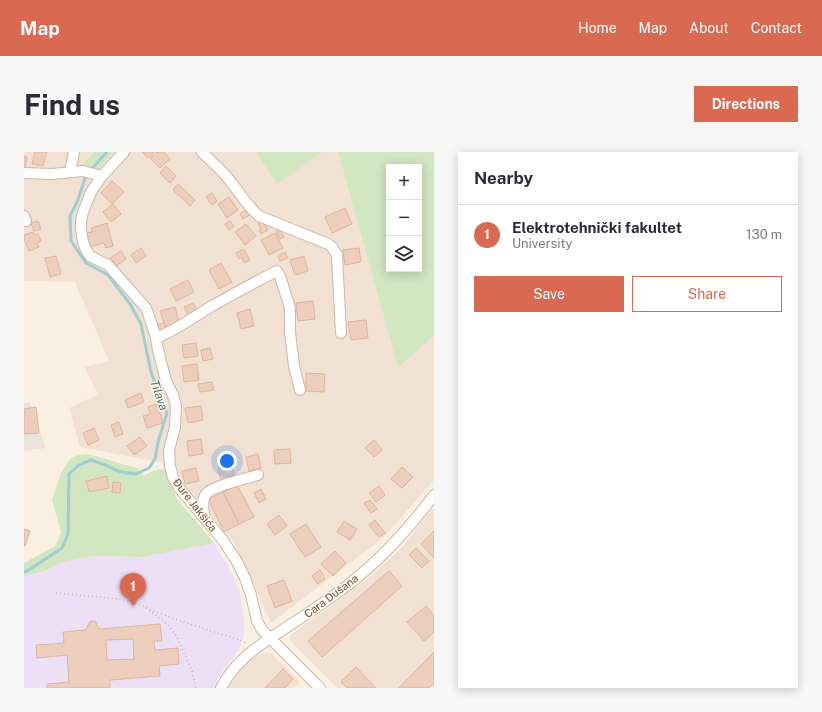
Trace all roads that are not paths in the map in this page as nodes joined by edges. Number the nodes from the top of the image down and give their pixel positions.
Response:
1 (74, 152) edge
2 (124, 152) edge
3 (202, 152) edge
4 (24, 172) edge
5 (70, 172) junction
6 (98, 175) junction
7 (341, 333) dead end
8 (156, 338) junction
9 (300, 390) dead end
10 (258, 475) dead end
11 (434, 495) edge
12 (204, 518) junction
13 (271, 638) junction
14 (221, 688) edge
15 (320, 688) edge

1 - 5 street
2 - 6 street, Đure Jakšića
3 - 7 street
4 - 5 street
5 - 6 street
6 - 8 street, Đure Jakšića
8 - 9 street
8 - 12 street, Đure Jakšića
10 - 12 street
11 - 13 street, Cara Dušana
12 - 13 street, Đure Jakšića
13 - 14 street, Cara Dušana
13 - 15 street, Đure Jakšića

